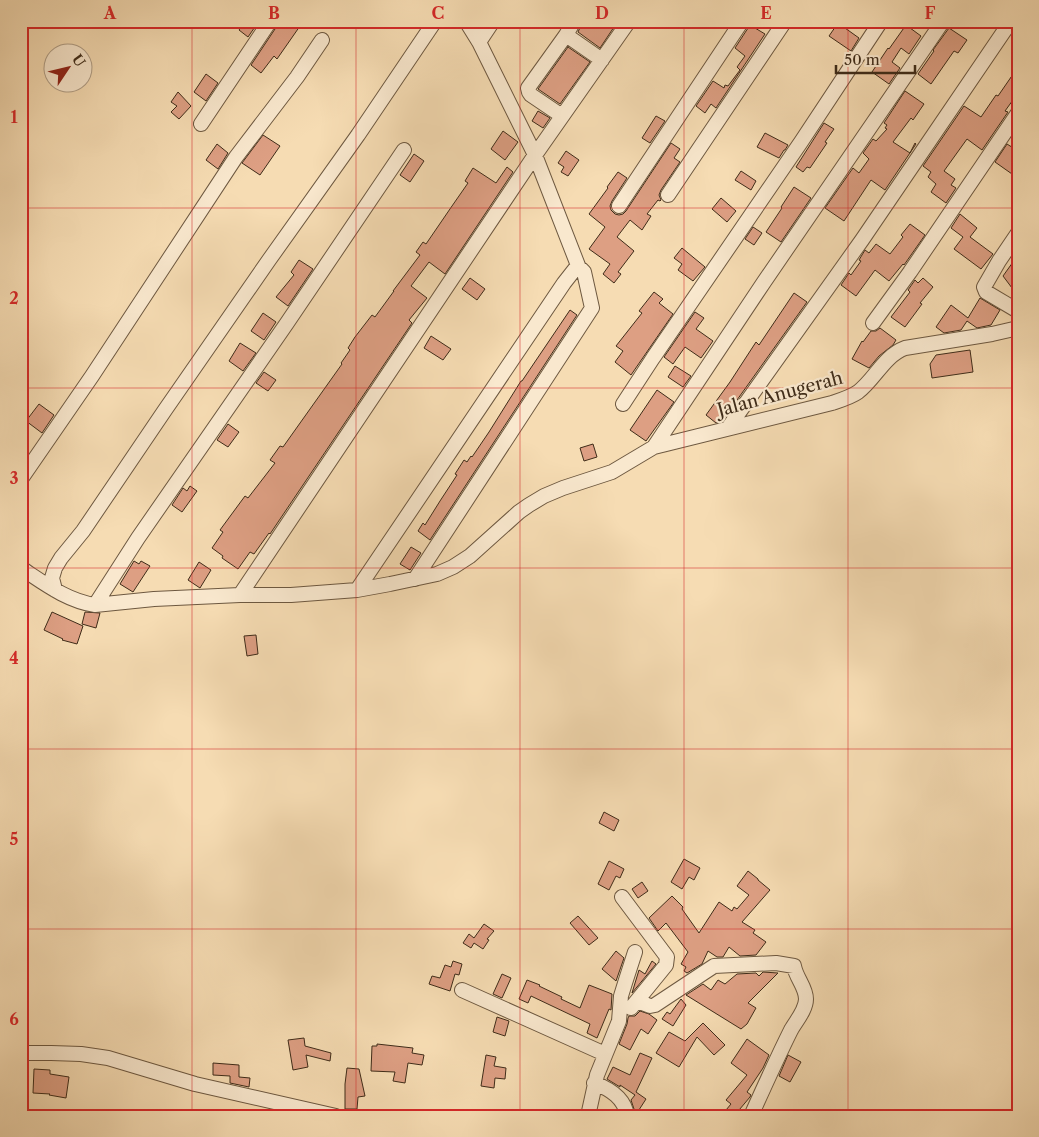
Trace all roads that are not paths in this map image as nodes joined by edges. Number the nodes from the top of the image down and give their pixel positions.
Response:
1 (270, 21) edge
2 (435, 21) edge
3 (466, 21) edge
4 (493, 21) edge
5 (574, 21) edge
6 (629, 21) edge
7 (742, 21) edge
8 (785, 21) edge
9 (881, 21) edge
10 (943, 21) edge
11 (1011, 21) edge
12 (566, 35) junction
13 (322, 40) dead end
14 (478, 42) junction
15 (602, 60) junction
16 (1018, 113) edge
17 (562, 116) junction
18 (201, 124) dead end
19 (404, 150) dead end
20 (535, 155) junction
21 (668, 195) dead end
22 (619, 206) dead end
23 (1018, 233) edge
24 (579, 268) junction
25 (1018, 311) edge
26 (872, 323) dead end
27 (1018, 328) edge
28 (623, 404) dead end
29 (728, 428) junction
30 (654, 447) junction
31 (21, 479) edge
32 (21, 568) edge
33 (415, 579) junction
34 (56, 590) junction
35 (357, 590) junction
36 (240, 595) junction
37 (95, 605) junction
38 (622, 897) dead end
39 (636, 952) dead end
40 (462, 990) dead end
41 (637, 1001) junction
42 (619, 1021) junction
43 (21, 1052) edge
44 (605, 1054) junction
45 (594, 1083) junction
46 (336, 1116) edge
47 (588, 1116) edge
48 (628, 1116) edge
49 (751, 1116) edge

1 - 18 street
2 - 34 street
3 - 14 street
4 - 14 street
5 - 12 street
6 - 15 street
7 - 22 street
8 - 21 street
9 - 28 street
10 - 30 street
11 - 29 street
12 - 15 street
12 - 17 street
13 - 31 street
14 - 20 street
15 - 17 street
16 - 26 street
17 - 20 street
19 - 37 street
20 - 24 street
20 - 36 street
23 - 25 street
24 - 33 street
24 - 35 street
27 - 29 street, Jalan Anugerah
29 - 30 street, Jalan Anugerah
30 - 33 street
32 - 34 street
33 - 35 street
34 - 37 street
35 - 36 street
36 - 37 street
38 - 41 street
39 - 42 street
40 - 44 street
41 - 42 street
41 - 49 street
42 - 44 street
43 - 46 street
44 - 45 street
45 - 47 street
45 - 48 street

